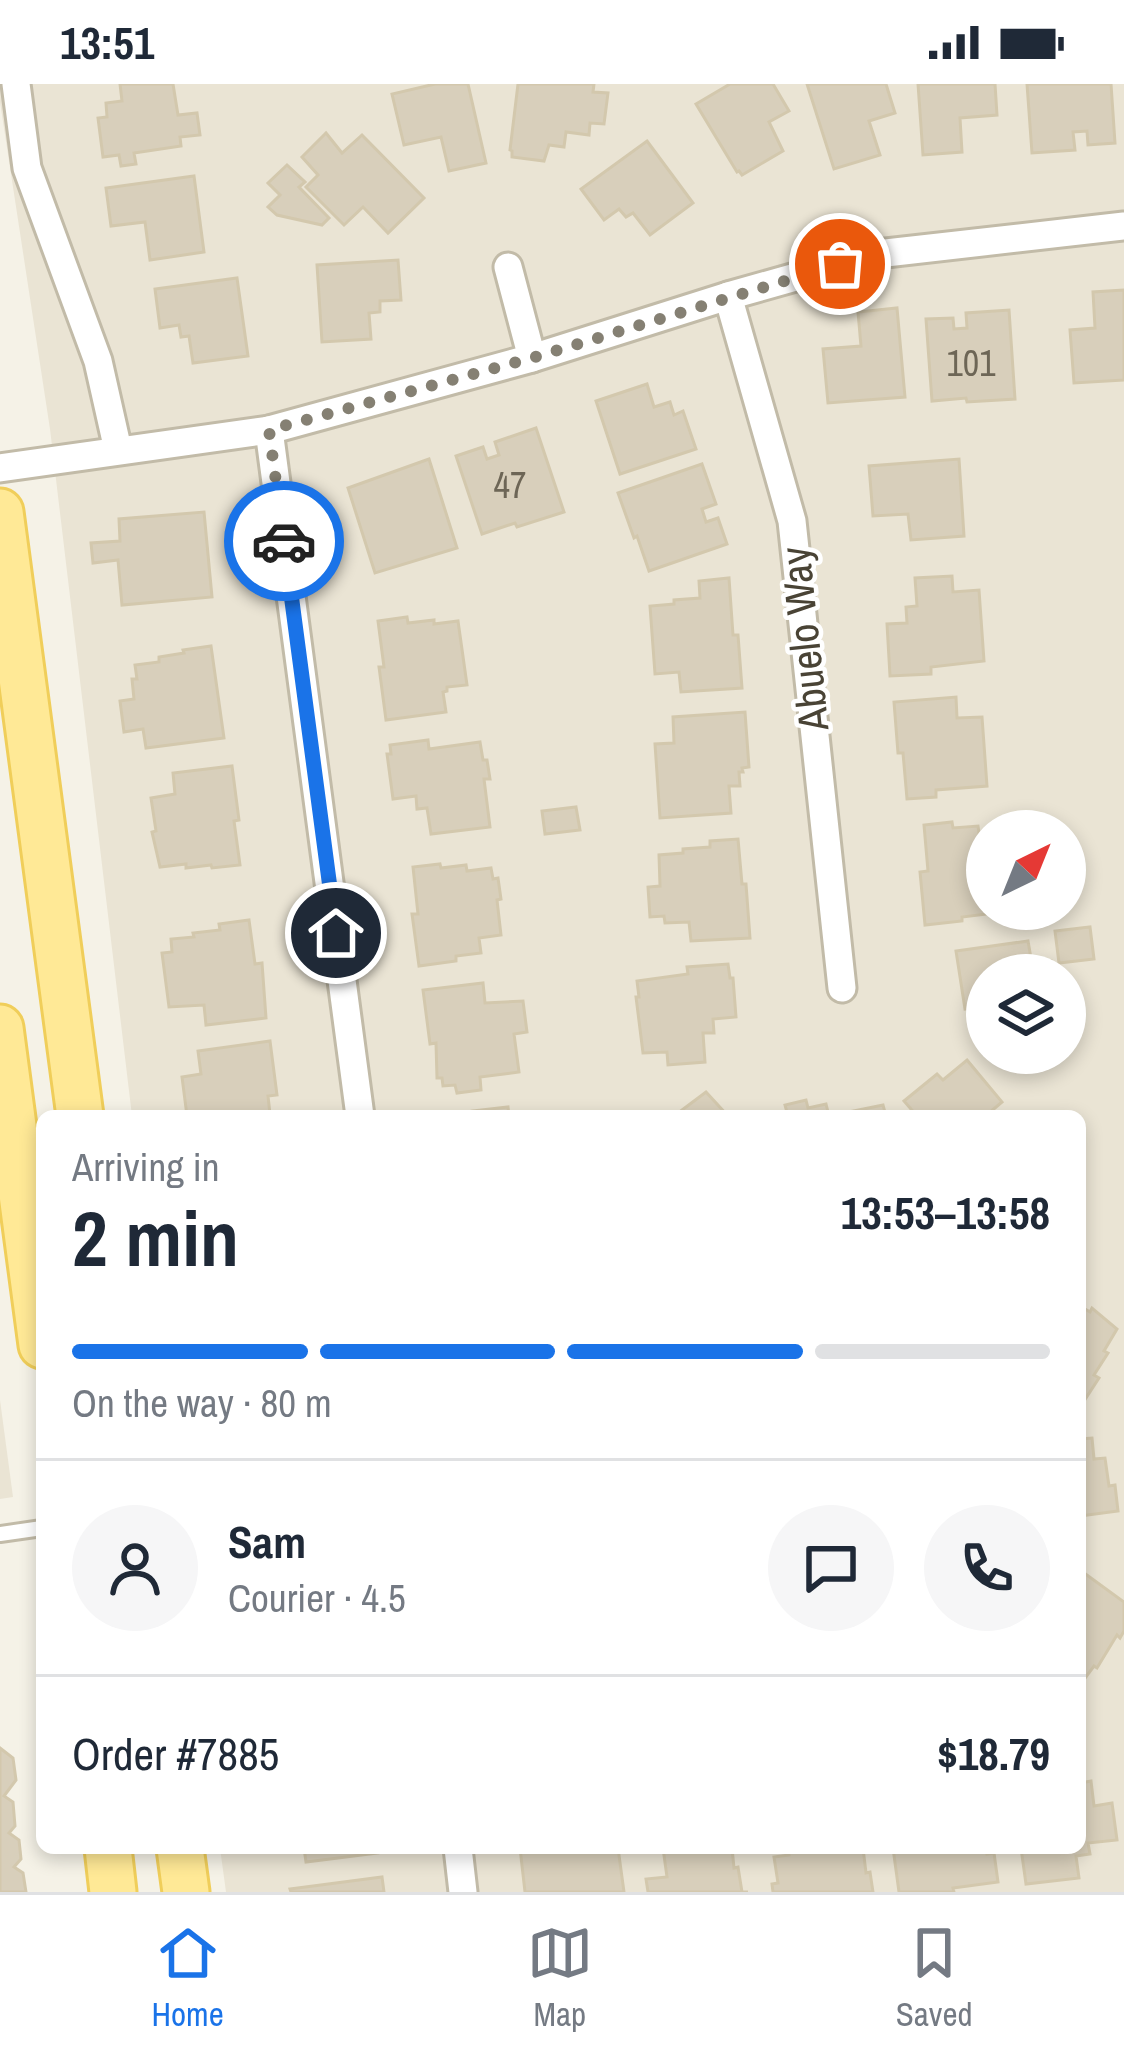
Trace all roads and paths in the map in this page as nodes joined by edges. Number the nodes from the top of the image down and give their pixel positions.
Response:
1 (16, 84) edge
2 (1124, 226) edge
3 (508, 267) dead end
4 (728, 296) junction
5 (532, 358) junction
6 (269, 430) junction
7 (118, 450) junction
8 (0, 468) edge
9 (0, 512) edge
10 (842, 988) dead end
11 (0, 1028) edge
12 (79, 1110) edge
13 (359, 1110) edge
14 (36, 1300) edge
15 (36, 1529) edge
16 (0, 1534) edge
17 (109, 1854) edge
18 (181, 1854) edge
19 (459, 1854) edge
20 (113, 1892) edge
21 (185, 1892) edge
22 (464, 1892) edge

1 - 7 street
2 - 4 street
3 - 5 street
4 - 5 street
4 - 10 street, Abuelo Way
5 - 6 street
6 - 7 street
6 - 13 street
7 - 8 street
9 - 12 main road
11 - 14 main road
15 - 16 lane
17 - 20 main road
18 - 21 main road
19 - 22 street

